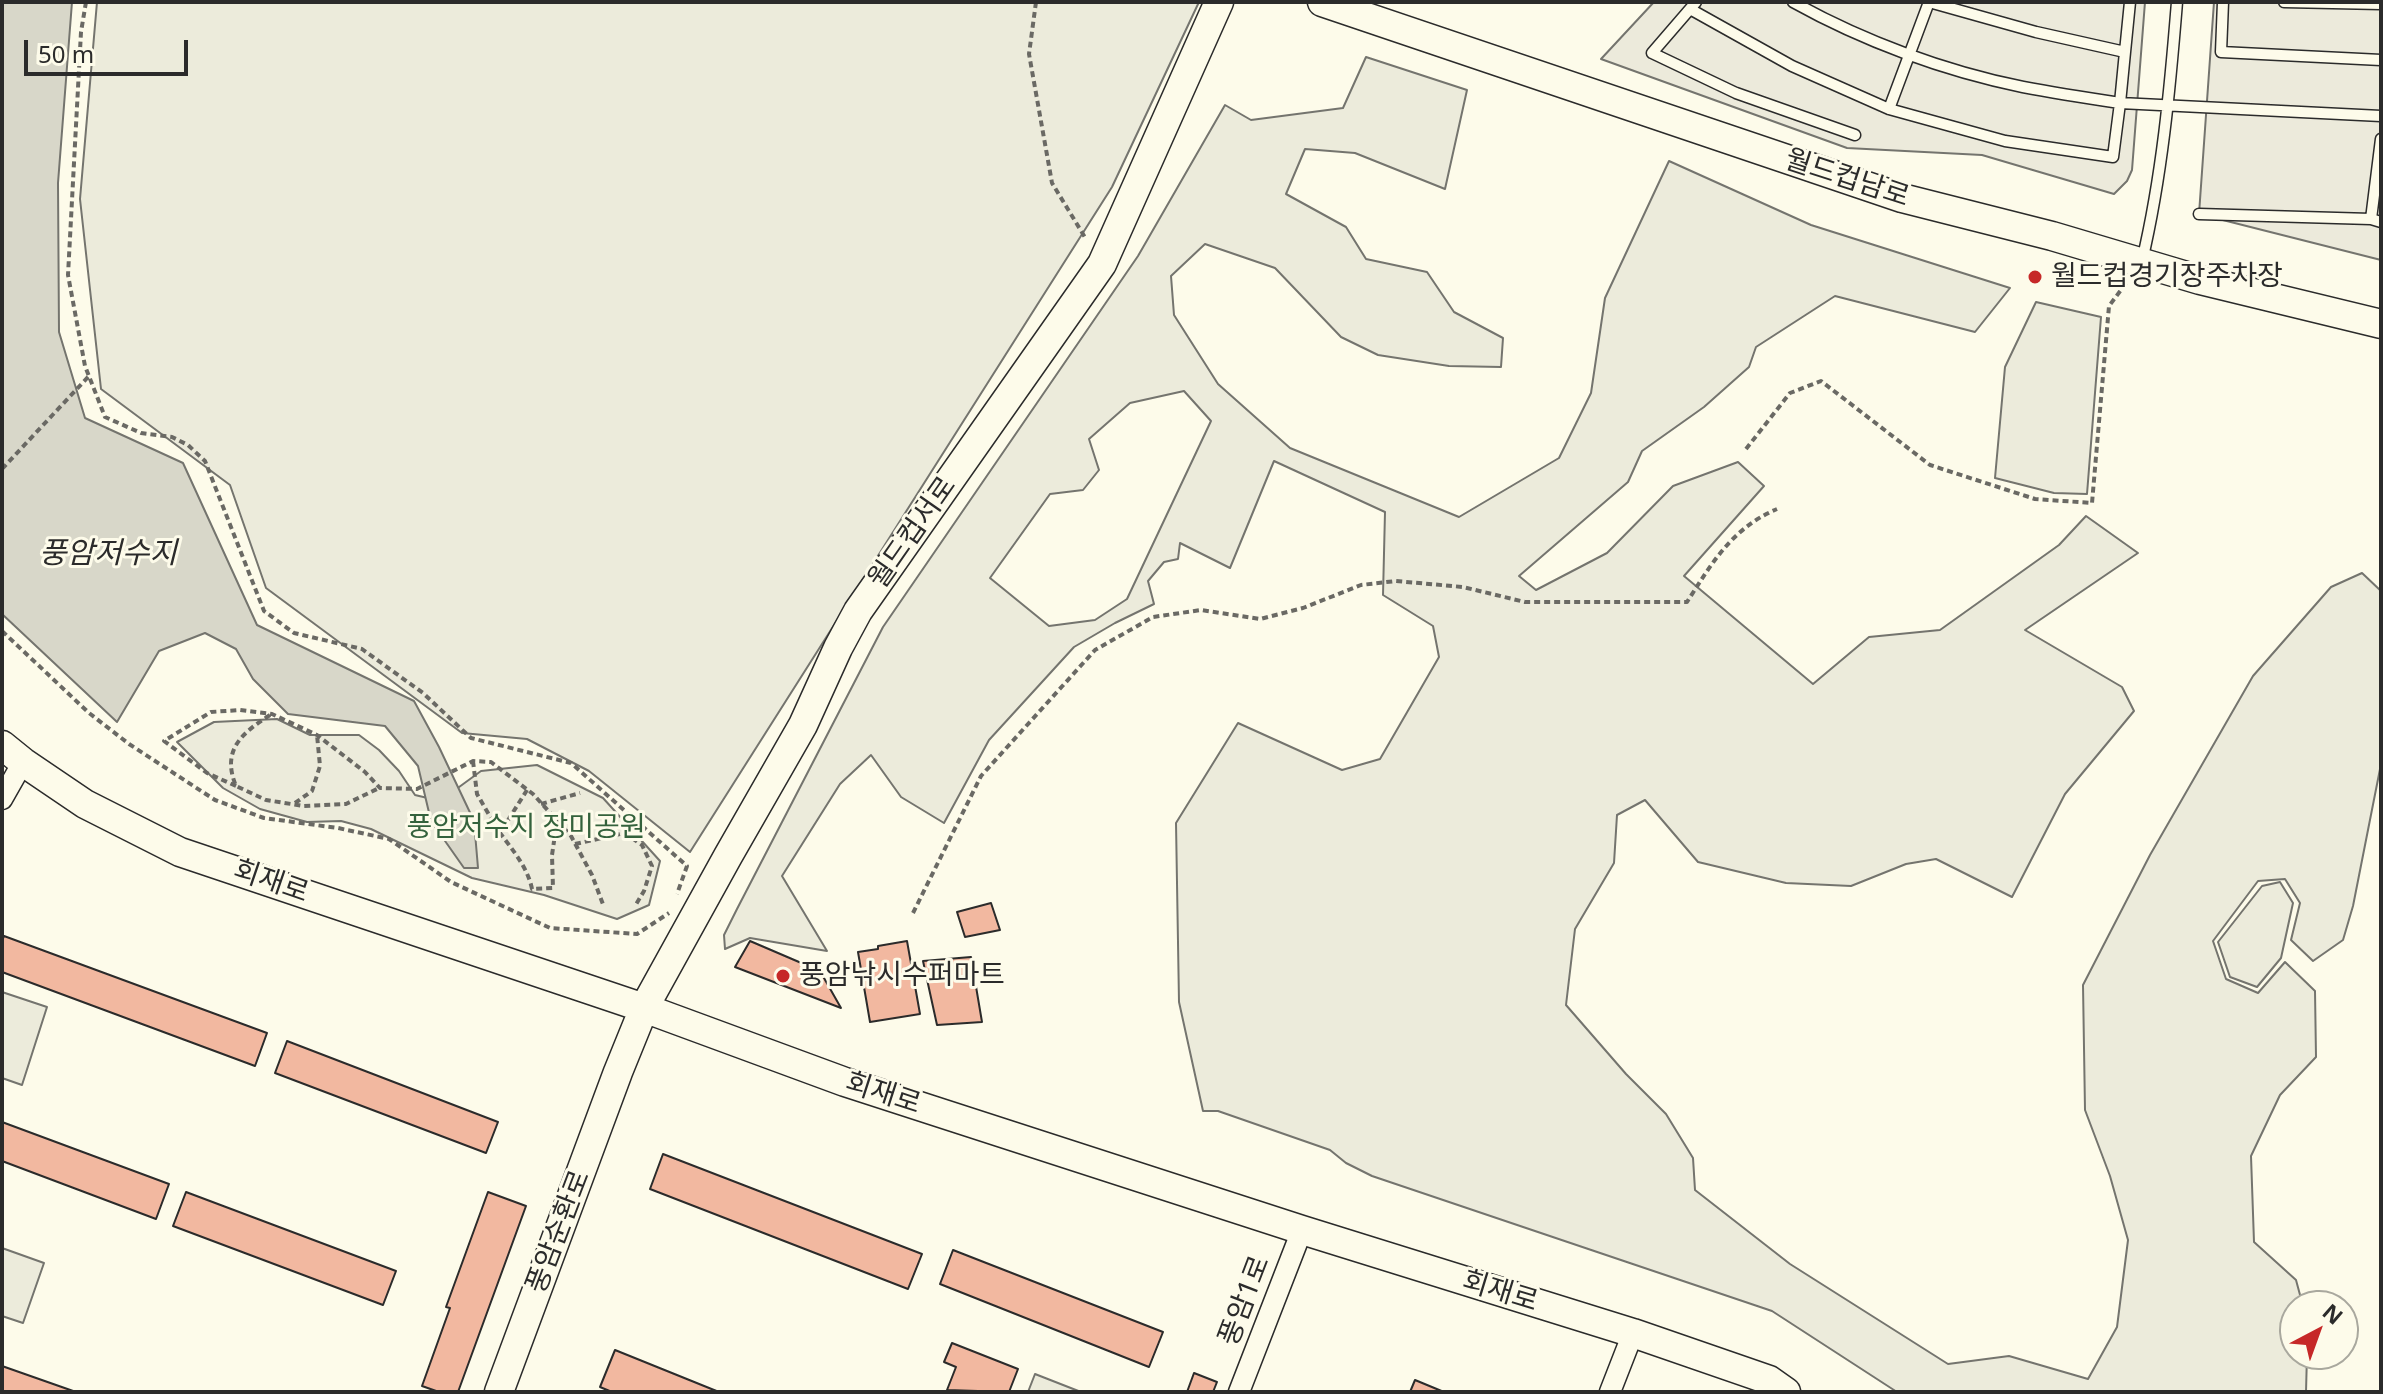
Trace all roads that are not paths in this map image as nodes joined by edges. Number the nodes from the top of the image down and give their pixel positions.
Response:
1 (1219, 2) edge
2 (1322, 2) edge
3 (1793, 2) edge
4 (1929, 2) edge
5 (2130, 2) edge
6 (2177, 2) edge
7 (2223, 2) edge
8 (2284, 2) edge
9 (2381, 4) edge
10 (1693, 6) edge
11 (2125, 52) junction
12 (1910, 56) junction
13 (2381, 60) edge
14 (2120, 103) junction
15 (2167, 106) junction
16 (1889, 109) junction
17 (2381, 116) edge
18 (1855, 135) dead end
19 (2381, 139) edge
20 (2380, 165) edge
21 (2199, 214) dead end
22 (2376, 220) edge
23 (2141, 263) junction
24 (2381, 324) edge
25 (12, 753) edge
26 (2, 799) edge
27 (644, 1008) junction
28 (618, 1072) joint
29 (1302, 1230) junction
30 (1633, 1333) junction
31 (499, 1392) edge
32 (1239, 1392) edge
33 (1610, 1392) edge
34 (1786, 1392) edge

1 - 27 street, 월드컵서로
2 - 23 street, 월드컵남로
3 - 12 lane
4 - 11 lane
4 - 12 lane
5 - 11 lane
6 - 15 lane
7 - 13 lane
8 - 9 lane
10 - 16 lane
10 - 18 lane
11 - 14 lane
12 - 14 lane
12 - 16 lane
14 - 15 lane
14 - 16 lane
15 - 17 lane
15 - 23 lane
19 - 20 lane
20 - 22 lane
21 - 22 lane
23 - 24 street, 월드컵남로
25 - 26 street
25 - 27 street, 회재로
27 - 28 street, 월드컵서로
27 - 29 street, 회재로
28 - 31 street, 풍암순환로
29 - 30 street, 회재로
29 - 32 street, 풍암1로
30 - 33 street
30 - 34 street, 회재로

